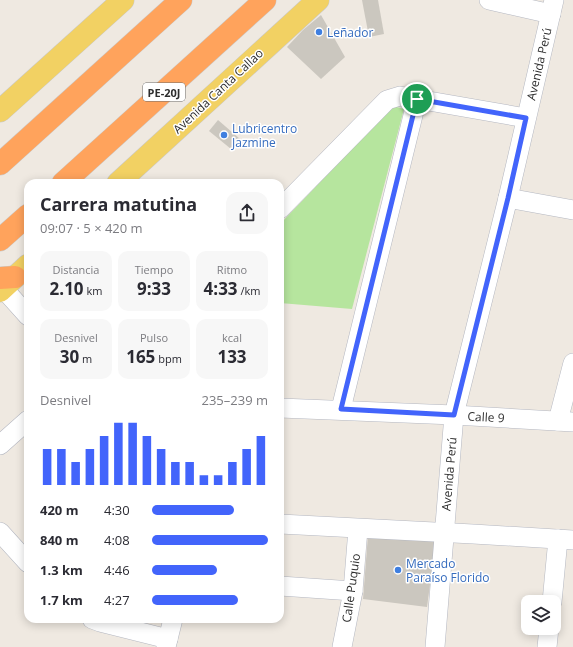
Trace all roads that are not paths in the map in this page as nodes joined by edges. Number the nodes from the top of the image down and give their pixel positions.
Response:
1 (123, 0) edge
2 (181, 0) edge
3 (265, 0) edge
4 (318, 0) edge
5 (489, 0) edge
6 (553, 7) edge
7 (417, 99) junction
8 (0, 112) edge
9 (526, 118) junction
10 (0, 164) edge
11 (70, 179) edge
12 (122, 179) edge
13 (508, 198) junction
14 (284, 206) edge
15 (573, 210) edge
16 (24, 219) edge
17 (0, 240) edge
18 (12, 280) edge
19 (24, 307) edge
20 (573, 363) edge
21 (284, 408) edge
22 (341, 409) junction
23 (454, 415) junction
24 (566, 421) edge
25 (24, 424) edge
26 (0, 445) edge
27 (284, 524) edge
28 (358, 529) junction
29 (0, 532) edge
30 (444, 533) junction
31 (566, 540) edge
32 (24, 559) edge
33 (284, 586) edge
34 (353, 591) junction
35 (554, 595) edge
36 (103, 623) edge
37 (172, 623) edge
38 (548, 635) edge
39 (167, 643) edge
40 (342, 647) edge
41 (435, 647) edge
42 (547, 647) edge

1 - 8 main road
2 - 10 highway
3 - 11 highway, PE-20J
4 - 12 main road, Avenida Canta Callao
5 - 6 street
6 - 9 street, Avenida Perú
7 - 9 street
7 - 14 street
7 - 22 street
9 - 13 street, Avenida Perú
13 - 15 street
13 - 23 street, Avenida Perú
16 - 17 highway
18 - 19 street
20 - 24 street
21 - 22 street, Calle 9
22 - 23 street, Calle 9
23 - 24 street, Calle 9
23 - 30 street, Avenida Perú
25 - 26 street
27 - 28 street
28 - 30 street
28 - 34 street, Calle Puquio
29 - 32 street
30 - 31 street
30 - 41 street, Avenida Perú
31 - 35 street
33 - 34 street
34 - 40 street, Calle Puquio
36 - 39 street
37 - 39 street
38 - 42 street

